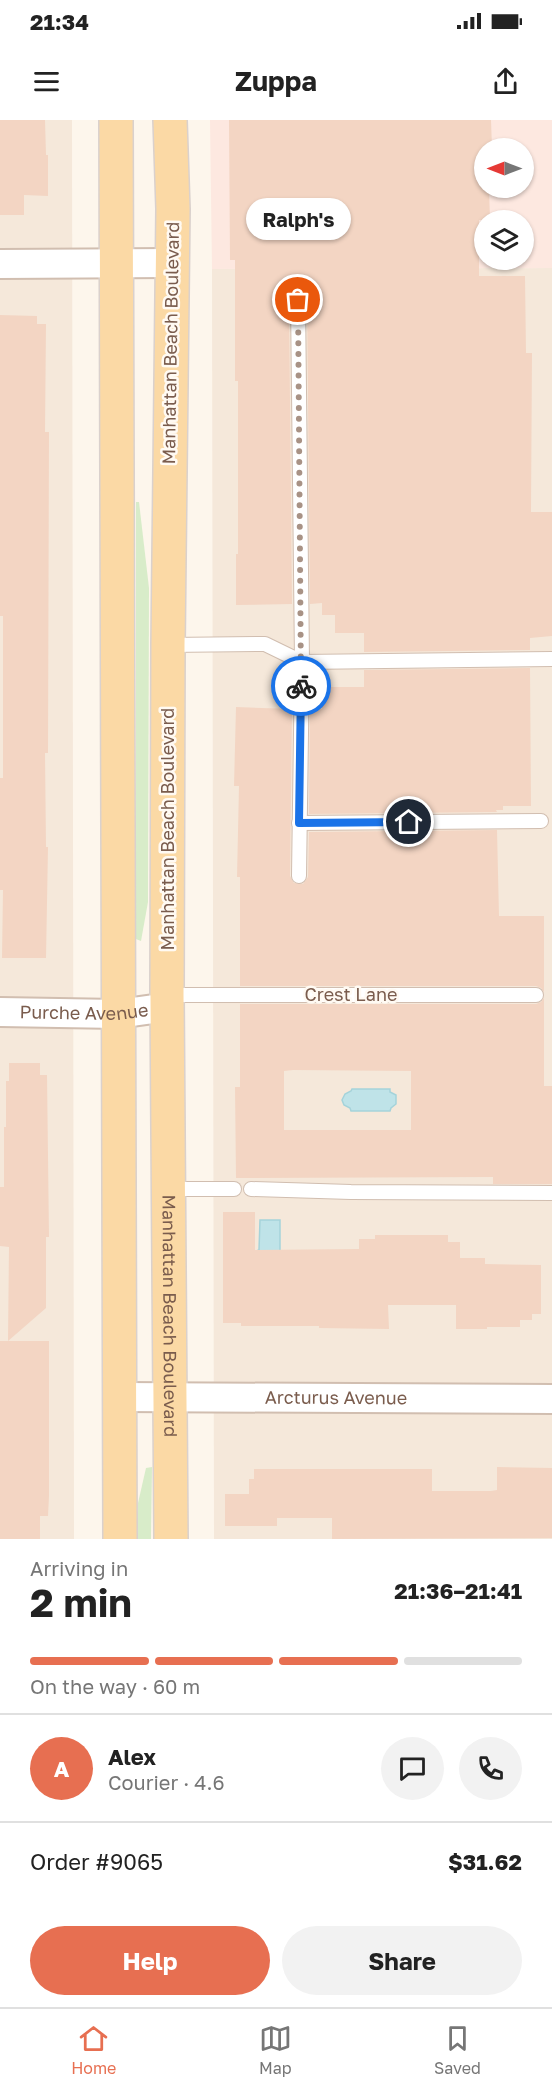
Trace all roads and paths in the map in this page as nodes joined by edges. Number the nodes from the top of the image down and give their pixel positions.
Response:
1 (116, 120) edge
2 (170, 120) edge
3 (171, 263) junction
4 (0, 264) edge
5 (116, 265) junction
6 (298, 300) dead end
7 (168, 645) junction
8 (552, 659) edge
9 (302, 662) junction
10 (541, 821) dead end
11 (299, 823) junction
12 (299, 876) dead end
13 (536, 995) dead end
14 (167, 1001) junction
15 (0, 1012) edge
16 (118, 1014) junction
17 (168, 1189) junction
18 (234, 1189) dead end
19 (251, 1189) dead end
20 (552, 1193) edge
21 (120, 1397) junction
22 (171, 1397) junction
23 (552, 1399) edge
24 (120, 1539) edge
25 (171, 1539) edge

1 - 5 main road
2 - 3 main road, Manhattan Beach Boulevard
3 - 5 street
3 - 7 main road, Manhattan Beach Boulevard
4 - 5 street
5 - 16 main road
6 - 9 lane
7 - 9 lane
7 - 14 main road, Manhattan Beach Boulevard
8 - 9 lane
9 - 11 lane
10 - 11 lane
11 - 12 lane
13 - 14 lane, Crest Lane
14 - 16 street, Purche Avenue
14 - 17 main road, Manhattan Beach Boulevard
15 - 16 street, Purche Avenue
16 - 21 main road
17 - 18 lane
17 - 22 main road, Manhattan Beach Boulevard
19 - 20 lane
21 - 22 street, Arcturus Avenue
21 - 24 main road
22 - 23 street, Arcturus Avenue
22 - 25 main road, Manhattan Beach Boulevard

